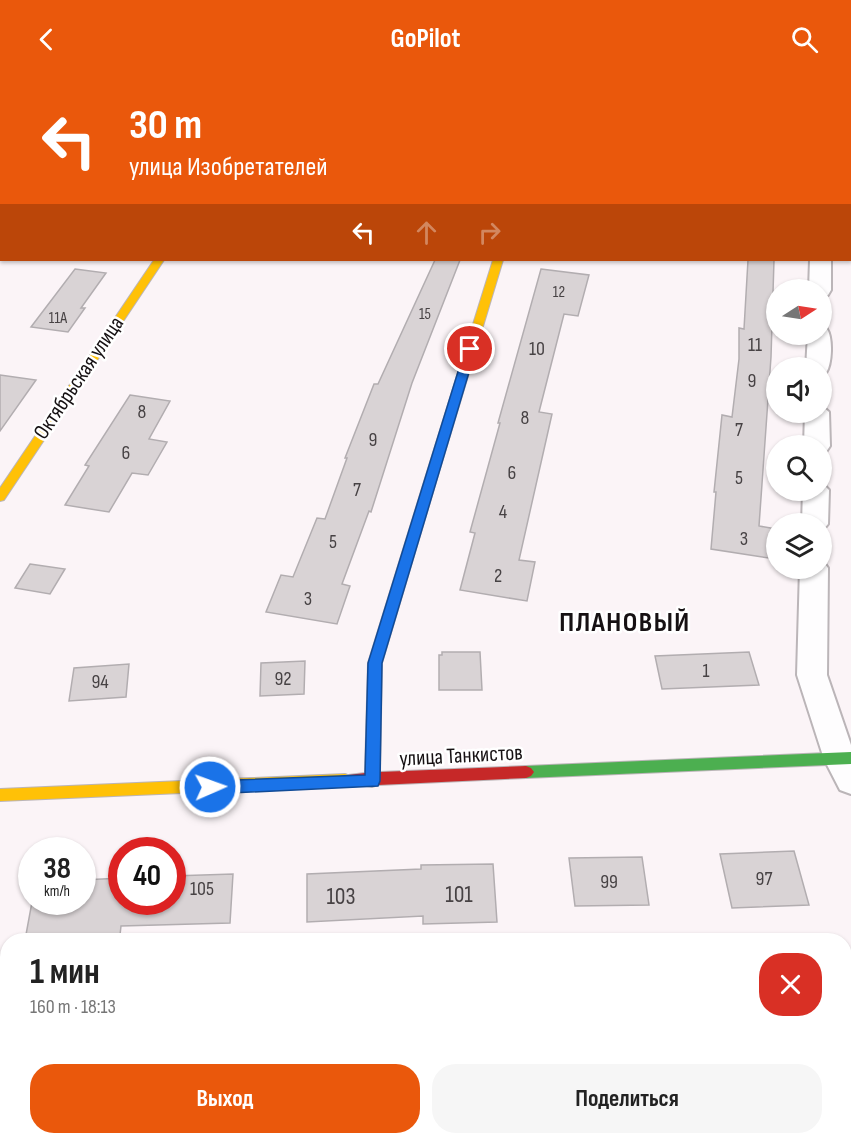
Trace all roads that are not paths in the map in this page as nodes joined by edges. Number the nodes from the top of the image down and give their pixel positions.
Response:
1 (158, 261) edge
2 (498, 261) edge
3 (820, 261) edge
4 (820, 279) edge
5 (0, 497) edge
6 (814, 579) edge
7 (847, 766) edge
8 (372, 781) junction
9 (0, 795) edge

1 - 5 street, Октябрьская улица
2 - 8 street
3 - 4 street
6 - 7 street
7 - 8 street, улица Танкистов
8 - 9 street, улица Танкистов

